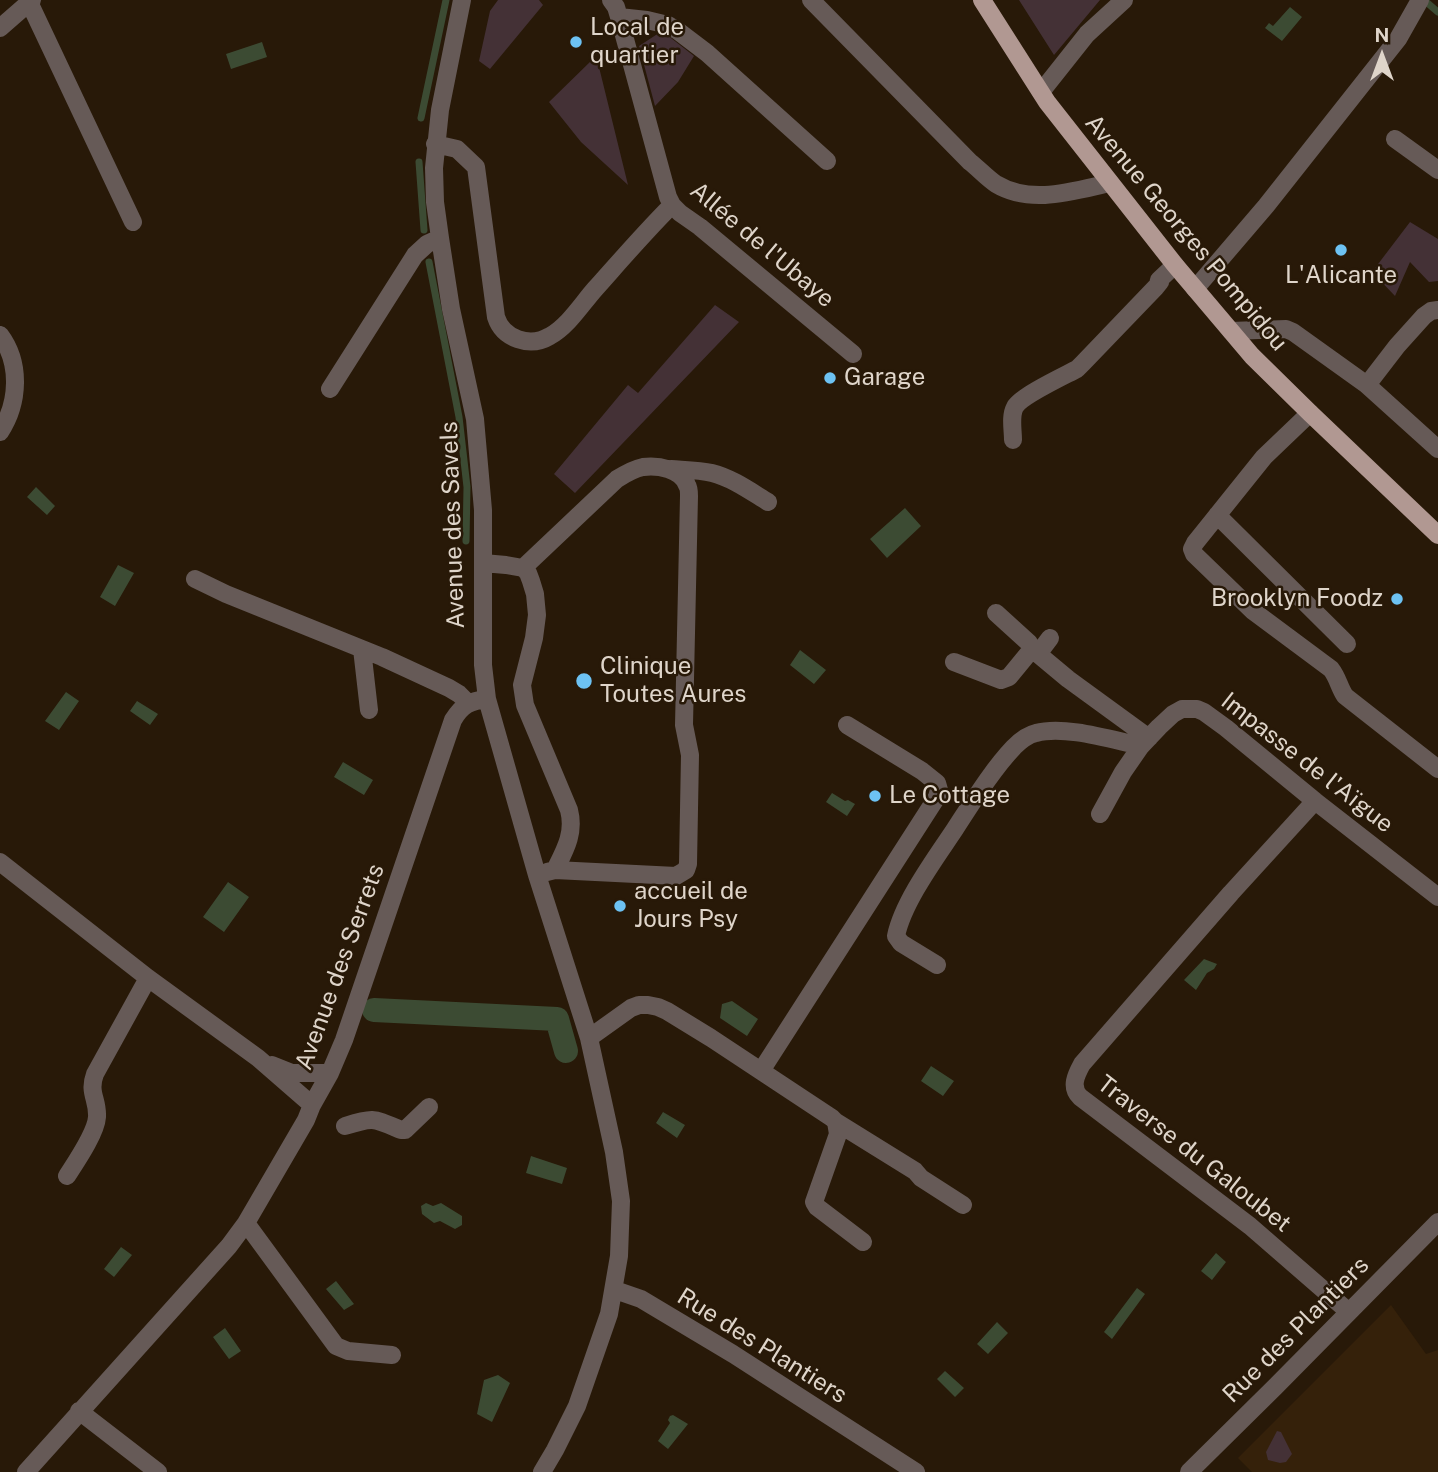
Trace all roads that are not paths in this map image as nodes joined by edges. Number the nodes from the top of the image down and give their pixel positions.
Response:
1 (462, 0) edge
2 (611, 0) edge
3 (811, 0) edge
4 (982, 0) edge
5 (1124, 0) edge
6 (31, 1) edge
7 (1417, 6) edge
8 (619, 17) junction
9 (0, 28) edge
10 (1041, 92) junction
11 (1395, 139) dead end
12 (435, 144) junction
13 (827, 161) dead end
14 (1438, 170) edge
15 (1110, 183) junction
16 (672, 205) junction
17 (133, 222) dead end
18 (439, 238) junction
19 (1175, 265) junction
20 (1195, 289) junction
21 (1438, 310) edge
22 (1231, 331) junction
23 (0, 335) edge
24 (853, 354) dead end
25 (1367, 385) junction
26 (330, 389) dead end
27 (1310, 413) junction
28 (0, 432) edge
29 (1013, 440) dead end
30 (1438, 449) edge
31 (668, 469) junction
32 (768, 502) dead end
33 (1217, 515) junction
34 (1438, 536) edge
35 (483, 563) junction
36 (523, 568) junction
37 (195, 579) dead end
38 (996, 613) dead end
39 (1051, 638) dead end
40 (1347, 644) dead end
41 (362, 649) junction
42 (1035, 651) junction
43 (954, 662) dead end
44 (486, 699) junction
45 (468, 703) junction
46 (369, 710) dead end
47 (847, 724) dead end
48 (1145, 742) junction
49 (1438, 769) edge
50 (1315, 801) junction
51 (1100, 814) dead end
52 (0, 862) edge
53 (555, 870) junction
54 (537, 875) junction
55 (1438, 897) edge
56 (937, 965) dead end
57 (148, 978) junction
58 (589, 1038) junction
59 (258, 1058) junction
60 (761, 1072) junction
61 (330, 1073) junction
62 (312, 1105) junction
63 (429, 1107) dead end
64 (835, 1122) junction
65 (345, 1126) dead end
66 (67, 1176) dead end
67 (963, 1205) dead end
68 (1438, 1222) edge
69 (246, 1223) junction
70 (863, 1242) dead end
71 (615, 1290) junction
72 (1349, 1312) junction
73 (392, 1355) dead end
74 (79, 1410) junction
75 (26, 1472) edge
76 (158, 1472) edge
77 (542, 1472) edge
78 (916, 1472) edge
79 (1189, 1472) edge

1 - 12 street, Avenue des Savels
2 - 8 street, Allée de l'Ubaye
3 - 15 street
4 - 10 main road, Avenue Georges Pompidou
5 - 10 street
6 - 9 street
6 - 17 street
7 - 20 street
8 - 13 street
8 - 16 street, Allée de l'Ubaye
10 - 15 main road, Avenue Georges Pompidou
11 - 14 street
12 - 16 street
12 - 18 street, Avenue des Savels
15 - 19 main road, Avenue Georges Pompidou
16 - 24 street, Allée de l'Ubaye
18 - 26 street
18 - 35 street, Avenue des Savels
19 - 20 main road, Avenue Georges Pompidou
19 - 29 street
20 - 22 main road, Avenue Georges Pompidou
21 - 25 street
22 - 25 street
22 - 27 main road, Avenue Georges Pompidou
23 - 28 street
25 - 30 street
27 - 33 street
27 - 34 main road, Avenue Georges Pompidou
31 - 32 street
31 - 36 street
31 - 53 street
33 - 40 street
33 - 49 street
35 - 36 street
35 - 44 street, Avenue des Savels
36 - 53 street
37 - 41 street
38 - 42 street
39 - 42 street
41 - 45 street
41 - 46 street
42 - 43 street
42 - 48 street
44 - 45 street
44 - 54 street, Avenue des Savels
45 - 61 street, Avenue des Serrets
47 - 60 street
48 - 50 street, Impasse de l'Aïgue
48 - 51 street, Impasse de l'Aïgue
48 - 56 street
50 - 55 street, Impasse de l'Aïgue
50 - 72 street, Traverse du Galoubet
52 - 57 street
53 - 54 street
54 - 58 street, Avenue des Savels
57 - 59 street
57 - 66 street
58 - 60 street
58 - 71 street, Avenue des Savels
59 - 61 street
59 - 62 street
60 - 64 street
61 - 62 street, Avenue des Serrets
62 - 69 street, Avenue des Serrets
63 - 65 street
64 - 67 street
64 - 70 street
68 - 72 street, Rue des Plantiers
69 - 73 street
69 - 74 street, Avenue des Serrets
71 - 77 street, Avenue des Savels
71 - 78 street, Rue des Plantiers
72 - 79 street, Rue des Plantiers
74 - 75 street, Avenue des Serrets
74 - 76 street

